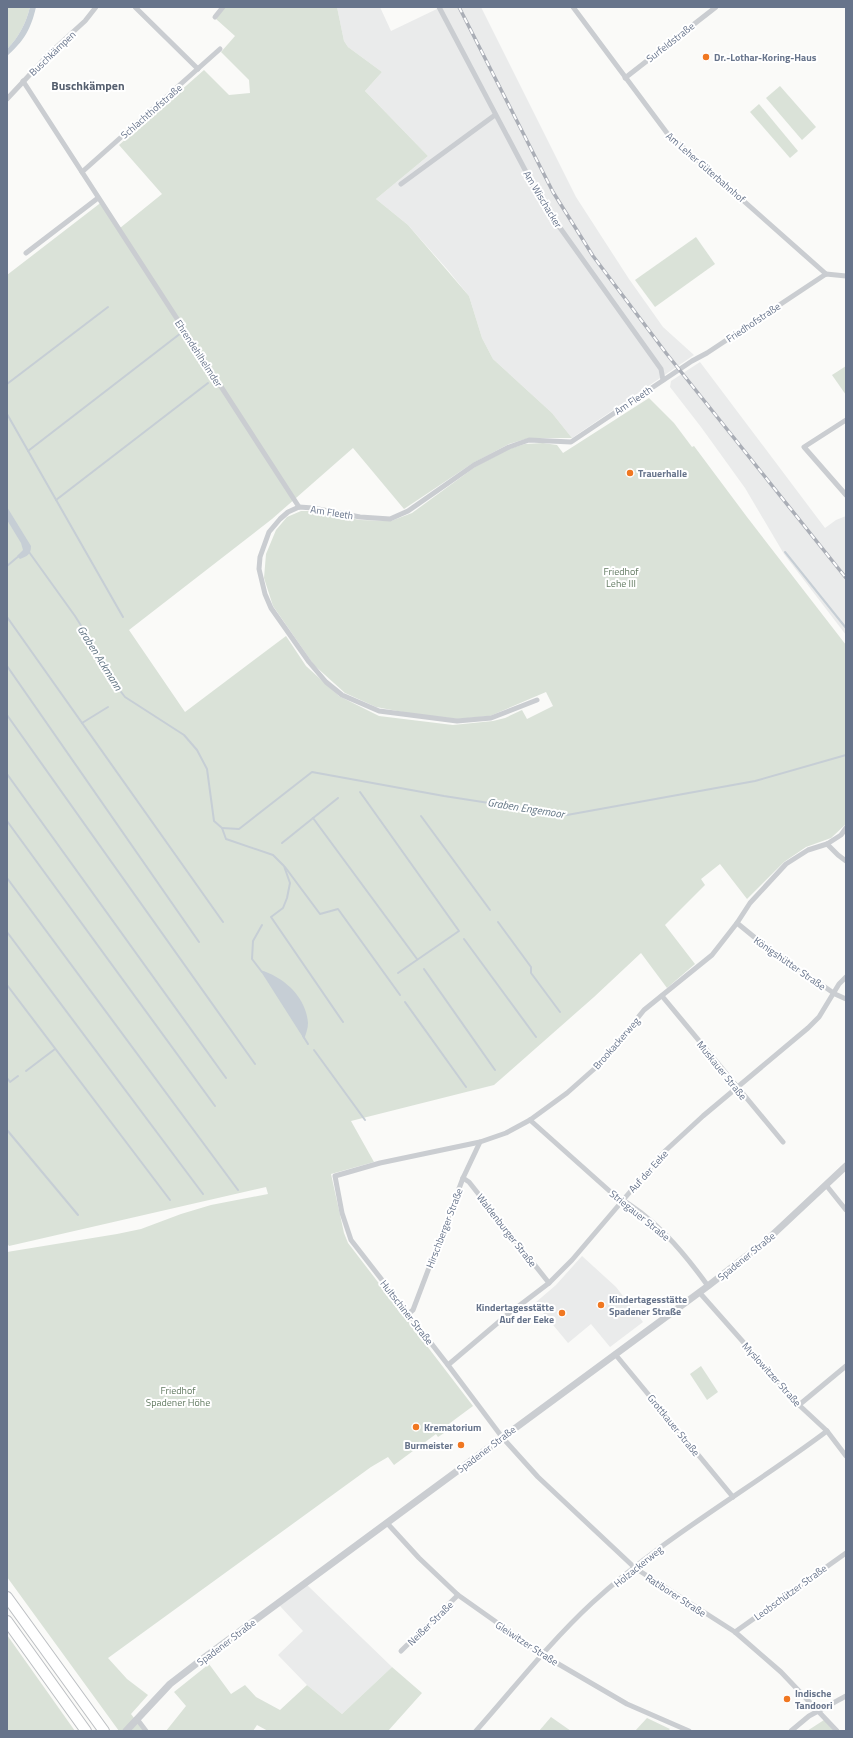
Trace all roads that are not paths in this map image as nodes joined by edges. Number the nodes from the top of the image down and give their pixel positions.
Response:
1 (96, 7) edge
2 (136, 7) edge
3 (223, 7) edge
4 (439, 7) edge
5 (573, 7) edge
6 (716, 7) edge
7 (215, 17) dead end
8 (220, 49) dead end
9 (198, 70) junction
10 (625, 78) junction
11 (23, 81) junction
12 (7, 99) edge
13 (495, 115) junction
14 (82, 172) junction
15 (401, 184) dead end
16 (98, 198) junction
17 (26, 253) dead end
18 (826, 274) junction
19 (846, 276) edge
20 (663, 380) junction
21 (846, 420) edge
22 (846, 495) edge
23 (299, 507) junction
24 (537, 700) dead end
25 (846, 828) edge
26 (827, 844) junction
27 (846, 861) edge
28 (737, 923) junction
29 (846, 977) edge
30 (835, 994) junction
31 (662, 996) junction
32 (846, 999) edge
33 (737, 1088) junction
34 (530, 1120) junction
35 (480, 1142) junction
36 (783, 1142) dead end
37 (846, 1166) edge
38 (335, 1176) joint
39 (463, 1178) junction
40 (826, 1185) junction
41 (623, 1200) junction
42 (846, 1210) edge
43 (549, 1283) junction
44 (708, 1286) junction
45 (699, 1292) junction
46 (408, 1314) junction
47 (615, 1354) junction
48 (448, 1365) junction
49 (846, 1366) edge
50 (799, 1405) junction
51 (827, 1431) junction
52 (502, 1437) junction
53 (846, 1456) edge
54 (733, 1497) junction
55 (387, 1523) junction
56 (846, 1553) edge
57 (636, 1568) junction
58 (458, 1595) junction
59 (7, 1597) edge
60 (7, 1621) edge
61 (735, 1632) junction
62 (401, 1651) dead end
63 (543, 1655) junction
64 (846, 1696) edge
65 (819, 1711) junction
66 (137, 1719) junction
67 (86, 1731) edge
68 (104, 1731) edge
69 (126, 1731) edge
70 (146, 1731) edge
71 (476, 1731) edge
72 (689, 1731) edge
73 (791, 1731) edge
74 (837, 1731) edge

1 - 11 street, Buschkämpen
2 - 9 street
3 - 7 street
4 - 13 street, Am Wischacker
5 - 10 street, Am Leher Güterbahnhof
6 - 10 street, Surfeldstraße
8 - 9 street, Schlachthofstraße
9 - 14 street, Schlachthofstraße
10 - 18 street, Am Leher Güterbahnhof
11 - 12 street, Buschkämpen
11 - 14 street, Ehrendehlhelmder
13 - 15 street
13 - 20 street, Am Wischacker
14 - 16 street, Ehrendehlhelmder
16 - 17 street
16 - 23 street, Ehrendehlhelmder
18 - 19 street
18 - 20 street, Friedhofstraße
20 - 23 street, Am Fleeth
21 - 22 street
23 - 24 street, Am Fleeth
25 - 26 street, Brookackerweg
26 - 27 street
26 - 28 street, Brookackerweg
28 - 30 street, Königshütter Straße
28 - 31 street, Brookackerweg
29 - 30 street, Auf der Eeke
30 - 32 street, Königshütter Straße
30 - 33 street, Auf der Eeke
31 - 33 street, Muskauer Straße
31 - 34 street, Brookackerweg
33 - 36 street, Muskauer Straße
33 - 41 street, Auf der Eeke
34 - 35 street, Brookackerweg
34 - 41 street, Striegauer Straße
35 - 38 street, Brookackerweg
35 - 39 street, Hirschberger Straße
37 - 40 street, Spadener Straße
38 - 46 street, Hultschiner Straße
39 - 43 street, Waldenburger Straße
39 - 46 street, Hirschberger Straße
40 - 42 street
40 - 44 street, Spadener Straße
41 - 43 street, Auf der Eeke
41 - 44 street, Striegauer Straße
43 - 48 street, Auf der Eeke
44 - 45 street, Spadener Straße
45 - 47 street, Spadener Straße
45 - 50 street, Myslowitzer Straße
46 - 48 street, Hultschiner Straße
47 - 52 street, Spadener Straße
47 - 54 street, Grottkauer Straße
48 - 52 street, Hultschiner Straße
49 - 50 street
50 - 51 street, Myslowitzer Straße
51 - 53 street, Myslowitzer Straße
51 - 54 street, Holzackerweg
52 - 55 street, Spadener Straße
52 - 57 street, Ratiborer Straße
54 - 57 street, Holzackerweg
55 - 58 street, Gleiwitzer Straße
55 - 66 street, Spadener Straße
56 - 61 street, Leobschützer Straße
57 - 61 street, Ratiborer Straße
57 - 63 street, Holzackerweg
58 - 62 street, Neißer Straße
58 - 63 street, Gleiwitzer Straße
59 - 68 highway
60 - 67 highway
61 - 65 street, Ratiborer Straße
63 - 71 street, Holzackerweg
63 - 72 street, Gleiwitzer Straße
64 - 65 street
65 - 73 street
65 - 74 street, Ratiborer Straße
66 - 69 street, Spadener Straße
66 - 70 street

